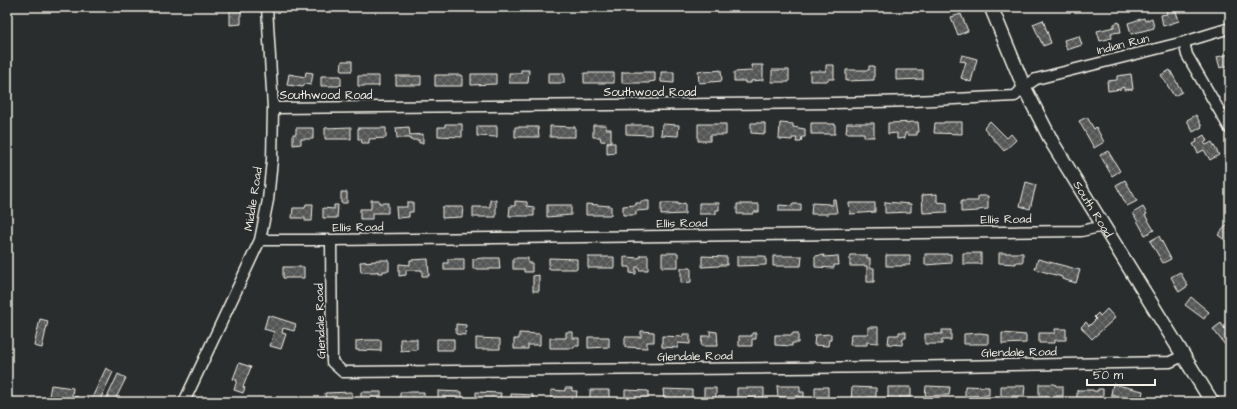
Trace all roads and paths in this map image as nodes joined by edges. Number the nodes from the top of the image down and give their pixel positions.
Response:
1 (267, 7) edge
2 (991, 7) edge
3 (1230, 28) edge
4 (1184, 42) junction
5 (1024, 87) junction
6 (273, 108) junction
7 (1230, 129) edge
8 (1104, 226) junction
9 (260, 240) junction
10 (331, 240) junction
11 (1183, 356) junction
12 (184, 402) edge
13 (1212, 402) edge

1 - 6 street, Middle Road
2 - 5 main road, South Road
3 - 4 street, Indian Run
4 - 5 street, Indian Run
4 - 7 street
5 - 6 street, Southwood Road
5 - 8 main road, South Road
6 - 9 street, Middle Road
8 - 10 street, Ellis Road
8 - 11 main road, South Road
9 - 10 street, Ellis Road
9 - 12 street, Middle Road
10 - 11 street, Glendale Road
11 - 13 main road, South Road

